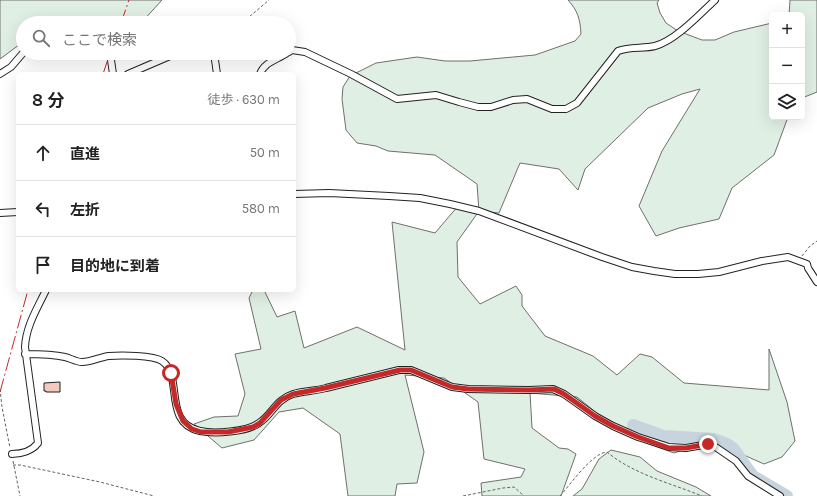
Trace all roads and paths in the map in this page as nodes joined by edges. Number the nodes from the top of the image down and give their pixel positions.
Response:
1 (269, 0) edge
2 (715, 0) edge
3 (250, 16) edge
4 (296, 51) edge
5 (17, 60) edge
6 (111, 60) edge
7 (161, 60) edge
8 (215, 60) edge
9 (275, 60) edge
10 (113, 72) edge
11 (133, 72) edge
12 (217, 72) edge
13 (261, 72) edge
14 (0, 74) edge
15 (296, 194) edge
16 (16, 212) edge
17 (0, 213) edge
18 (817, 241) edge
19 (800, 260) junction
20 (817, 282) edge
21 (45, 292) edge
22 (25, 354) junction
23 (0, 389) edge
24 (12, 454) joint
25 (20, 496) edge
26 (154, 496) edge
27 (463, 496) edge
28 (524, 496) edge
29 (560, 496) edge
30 (702, 496) edge
31 (780, 496) edge

1 - 3 path
2 - 4 street
5 - 14 street
6 - 10 street
7 - 11 street
8 - 12 street
9 - 13 street
15 - 19 street
16 - 17 street
18 - 19 path
19 - 20 street
21 - 22 street
22 - 24 street
22 - 31 street
23 - 24 path
25 - 26 path
27 - 28 path
29 - 30 path

